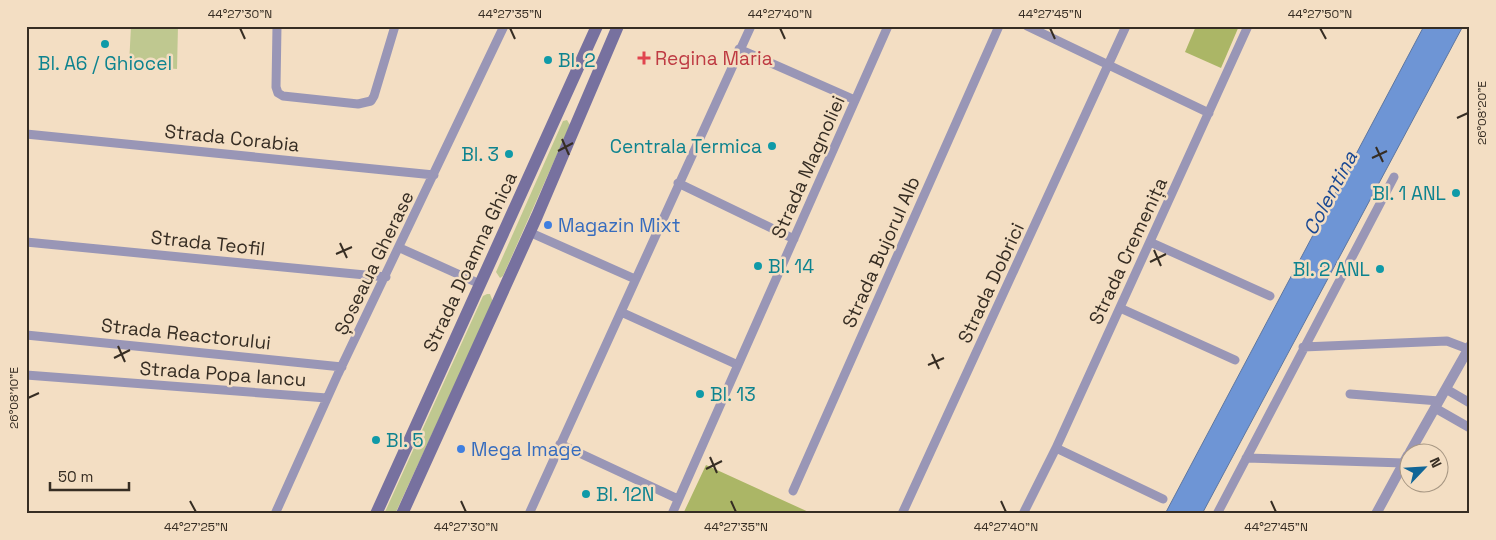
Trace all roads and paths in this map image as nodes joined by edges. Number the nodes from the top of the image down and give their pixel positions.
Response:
1 (277, 26) edge
2 (395, 26) edge
3 (504, 26) edge
4 (597, 26) edge
5 (618, 26) edge
6 (750, 26) edge
7 (888, 26) edge
8 (999, 26) edge
9 (1027, 26) edge
10 (1126, 26) edge
11 (1248, 26) edge
12 (739, 49) junction
13 (1109, 65) junction
14 (855, 100) junction
15 (1209, 113) junction
16 (26, 134) edge
17 (434, 176) junction
18 (1394, 177) dead end
19 (678, 183) junction
20 (529, 232) junction
21 (794, 238) junction
22 (26, 242) edge
23 (1150, 242) junction
24 (400, 248) junction
25 (386, 277) junction
26 (635, 279) junction
27 (480, 284) junction
28 (1270, 296) dead end
29 (1120, 308) junction
30 (621, 312) junction
31 (26, 334) edge
32 (1303, 347) junction
33 (1469, 348) edge
34 (1235, 360) dead end
35 (738, 365) junction
36 (342, 367) junction
37 (26, 375) edge
38 (1446, 389) junction
39 (1350, 394) dead end
40 (327, 398) junction
41 (1470, 403) edge
42 (1437, 405) junction
43 (1470, 428) edge
44 (1416, 442) edge
45 (560, 444) junction
46 (1056, 448) junction
47 (1398, 457) edge
48 (1246, 458) junction
49 (1398, 475) edge
50 (793, 491) dead end
51 (678, 499) junction
52 (1163, 499) dead end
53 (275, 514) edge
54 (376, 514) edge
55 (402, 514) edge
56 (529, 514) edge
57 (672, 514) edge
58 (902, 514) edge
59 (1023, 514) edge
60 (1217, 514) edge
61 (1376, 514) edge

1 - 2 street
3 - 17 street, Șoseaua Gherase
4 - 27 main road, Strada Doamna Ghica
5 - 20 main road
6 - 12 street
7 - 14 street, Strada Magnoliei
8 - 50 street, Strada Bujorul Alb
9 - 13 street
10 - 13 street, Strada Dobrici
11 - 15 street, Strada Cremenița
12 - 14 street
12 - 19 street
13 - 15 street
13 - 58 street, Strada Dobrici
14 - 21 street, Strada Magnoliei
15 - 23 street, Strada Cremenița
16 - 17 street, Strada Corabia
17 - 24 street, Șoseaua Gherase
18 - 32 street
19 - 21 street
19 - 26 street
20 - 26 street
20 - 55 main road
21 - 35 street, Strada Magnoliei
22 - 25 street, Strada Teofil
23 - 28 street
23 - 29 street, Strada Cremenița
24 - 25 street, Șoseaua Gherase
24 - 27 street
25 - 36 street, Șoseaua Gherase
26 - 30 street
27 - 54 main road, Strada Doamna Ghica
29 - 34 street
29 - 46 street, Strada Cremenița
30 - 35 street
30 - 45 street
31 - 36 street, Strada Reactorului
32 - 33 street
32 - 48 street
33 - 38 street
35 - 51 street, Strada Magnoliei
36 - 40 street, Șoseaua Gherase
37 - 40 street, Strada Popa Iancu
38 - 41 street
38 - 42 street
39 - 42 street
40 - 53 street, Șoseaua Gherase
42 - 43 street
42 - 44 street
45 - 51 street
45 - 56 street
46 - 52 street
46 - 59 street, Strada Cremenița
47 - 48 street
48 - 60 street
49 - 61 street
51 - 57 street, Strada Magnoliei

